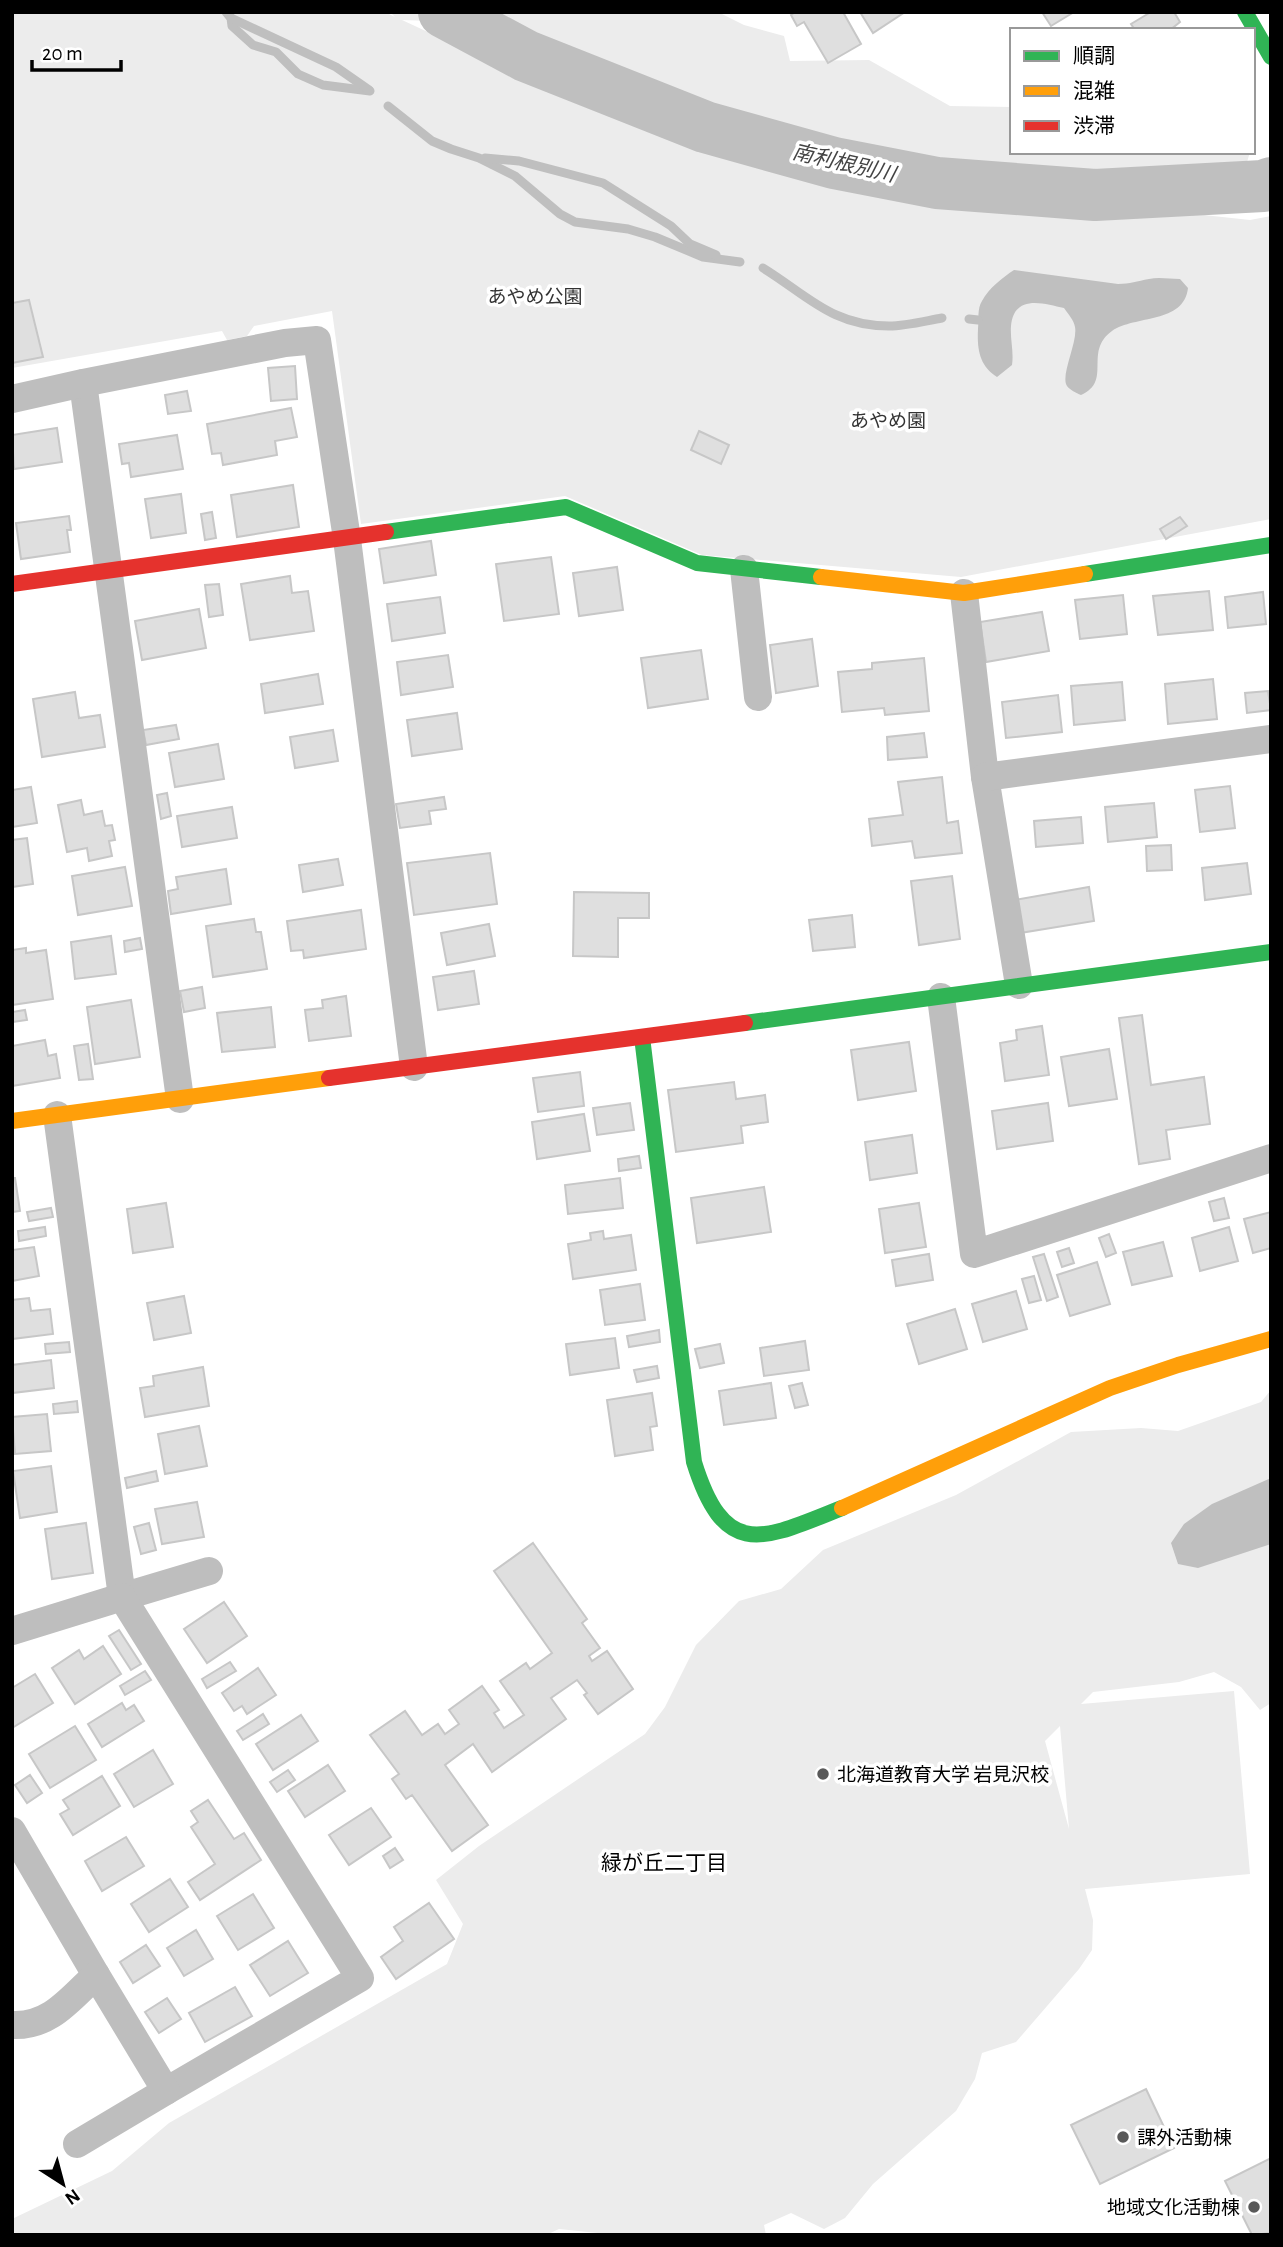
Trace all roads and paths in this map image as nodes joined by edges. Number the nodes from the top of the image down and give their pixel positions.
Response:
1 (1245, 12) edge
2 (1254, 28) edge
3 (1255, 29) edge
4 (1271, 57) edge
5 (83, 383) junction
6 (12, 399) edge
7 (347, 539) junction
8 (1271, 545) edge
9 (744, 569) junction
10 (107, 572) junction
11 (12, 584) edge
12 (964, 593) junction
13 (758, 697) dead end
14 (1271, 739) edge
15 (985, 777) junction
16 (1271, 952) edge
17 (1019, 985) junction
18 (941, 997) junction
19 (642, 1037) junction
20 (414, 1067) junction
21 (180, 1098) junction
22 (57, 1115) junction
23 (12, 1121) edge
24 (1271, 1158) edge
25 (1271, 1339) edge
26 (209, 1571) dead end
27 (122, 1597) junction
28 (12, 1630) edge
29 (12, 1831) edge
30 (96, 1975) junction
31 (12, 2025) edge
32 (166, 2091) junction
33 (77, 2144) dead end

1 - 2 street
3 - 4 street
5 - 6 street
5 - 7 street
5 - 10 street
7 - 9 street
7 - 10 street
7 - 20 street
8 - 12 street
9 - 12 street
9 - 13 street
10 - 11 street
10 - 21 street
12 - 15 street
14 - 15 street
15 - 17 street
16 - 17 street
17 - 18 street
18 - 19 street
18 - 24 street
19 - 20 street
19 - 25 street
20 - 21 street
21 - 22 street
22 - 23 street
22 - 27 street
26 - 27 street
27 - 28 street
27 - 32 street
29 - 30 street
30 - 31 street
30 - 32 street
32 - 33 street

